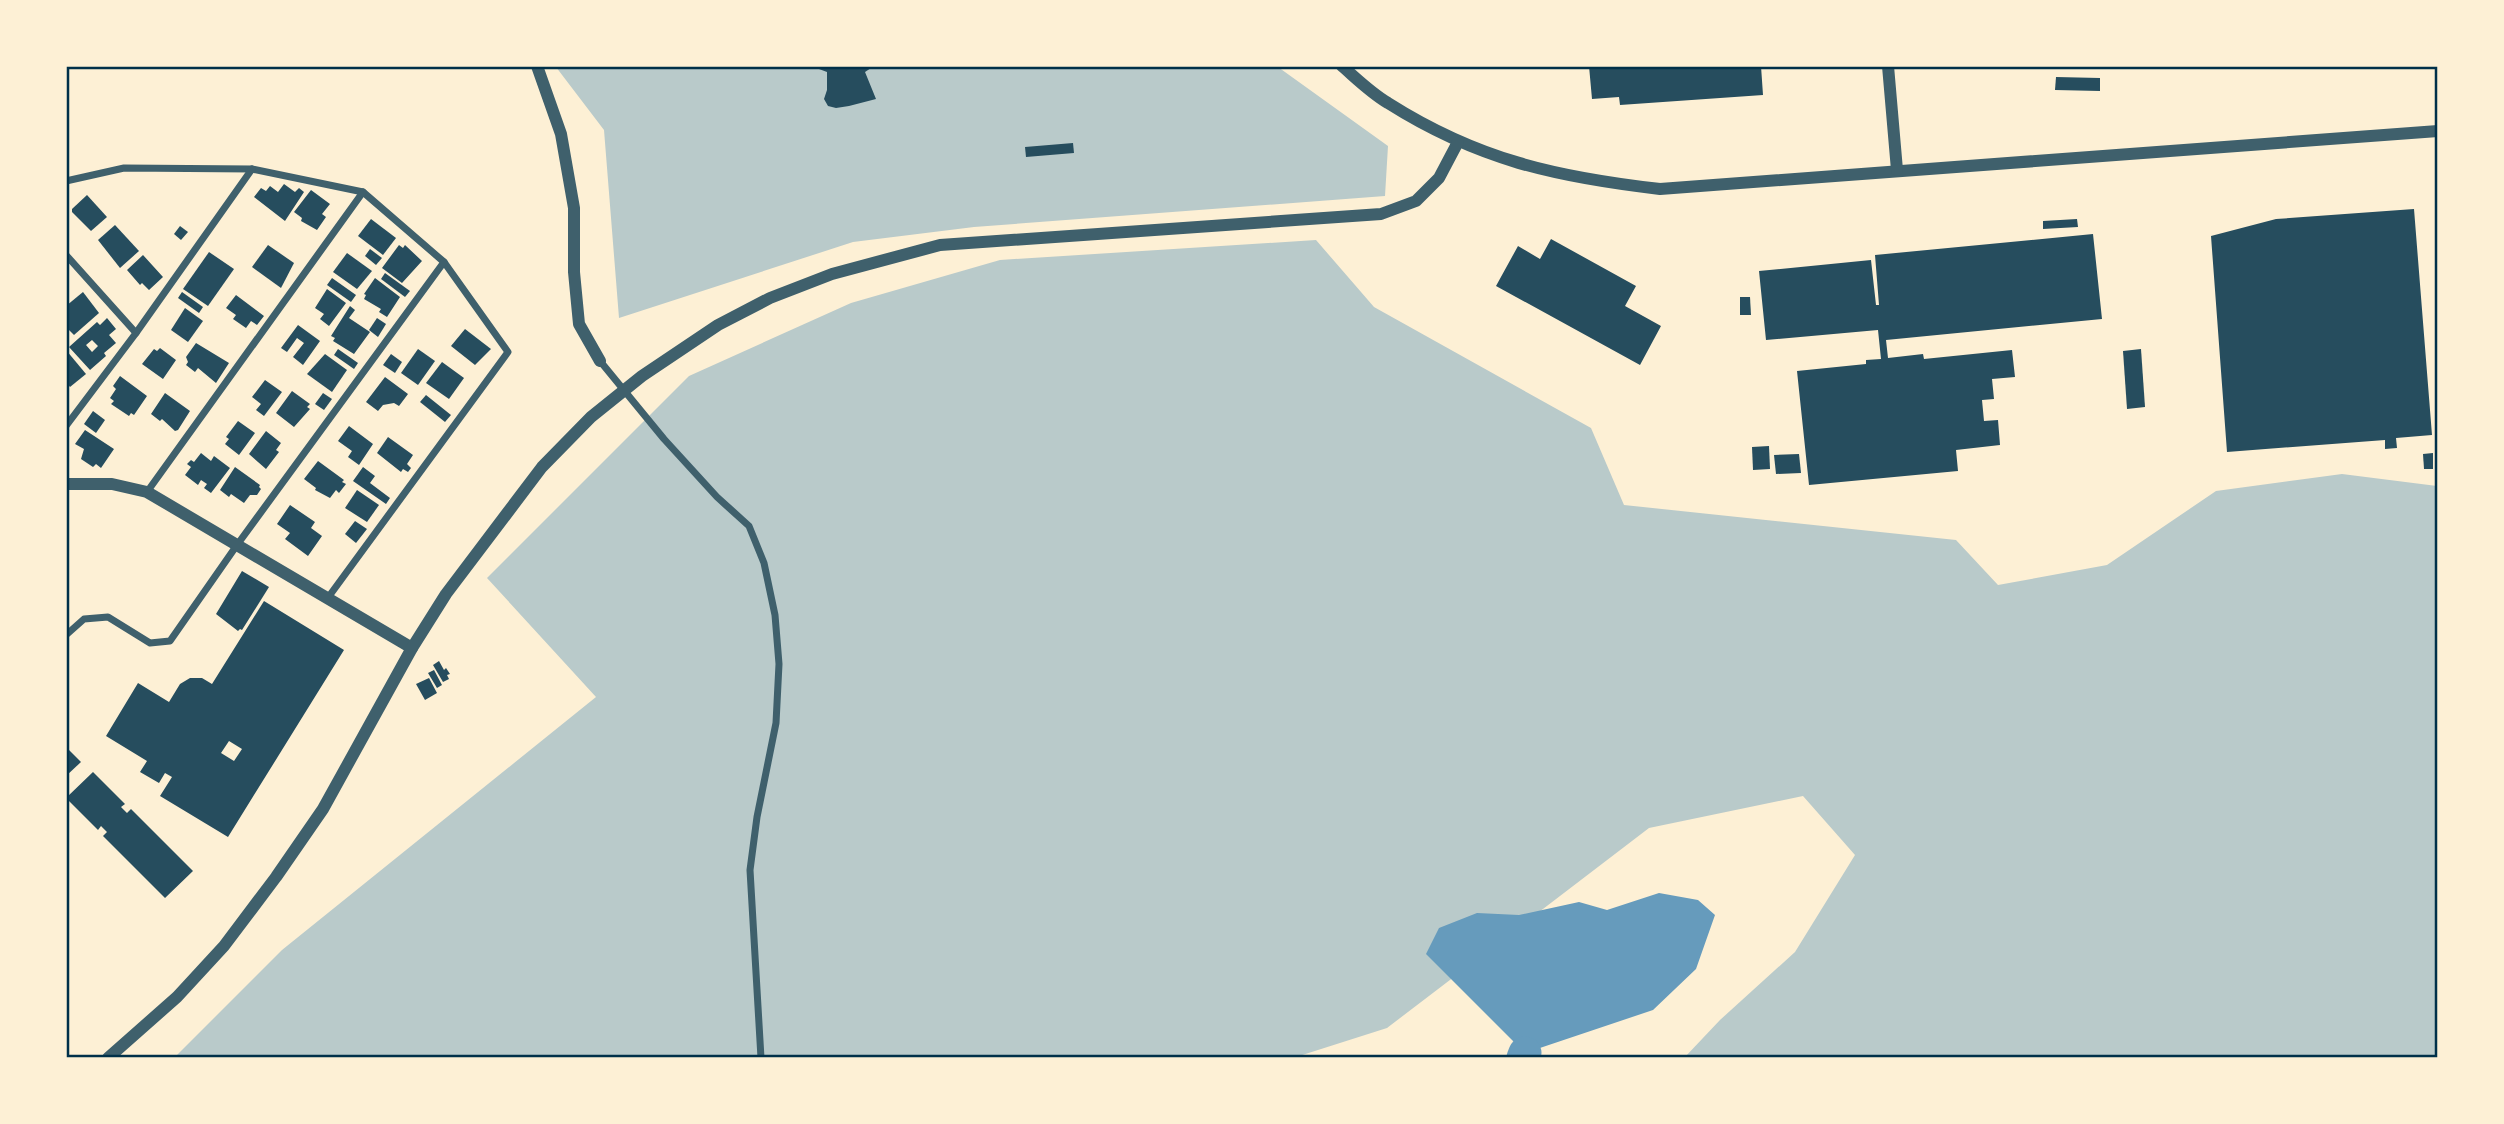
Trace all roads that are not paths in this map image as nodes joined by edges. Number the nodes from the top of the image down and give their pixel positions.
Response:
1 (537, 66) edge
2 (1342, 66) edge
3 (1888, 66) edge
4 (2438, 131) edge
5 (1458, 142) junction
6 (252, 169) junction
7 (1897, 170) junction
8 (66, 181) edge
9 (363, 192) junction
10 (66, 256) edge
11 (444, 262) junction
12 (136, 333) junction
13 (600, 361) joint
14 (66, 426) edge
15 (67, 480) edge
16 (147, 492) junction
17 (237, 545) junction
18 (327, 599) junction
19 (66, 635) edge
20 (412, 648) junction
21 (108, 1058) edge
22 (761, 1058) edge

1 - 13 street
2 - 5 street
3 - 7 street
4 - 7 street
5 - 7 street
5 - 20 street
6 - 8 street
6 - 9 street
6 - 12 street
9 - 11 street
9 - 16 street
10 - 12 street
11 - 17 street
11 - 18 street
12 - 14 street
13 - 22 street
15 - 16 street
16 - 17 street
17 - 18 street
17 - 19 street
18 - 20 street
20 - 21 street

